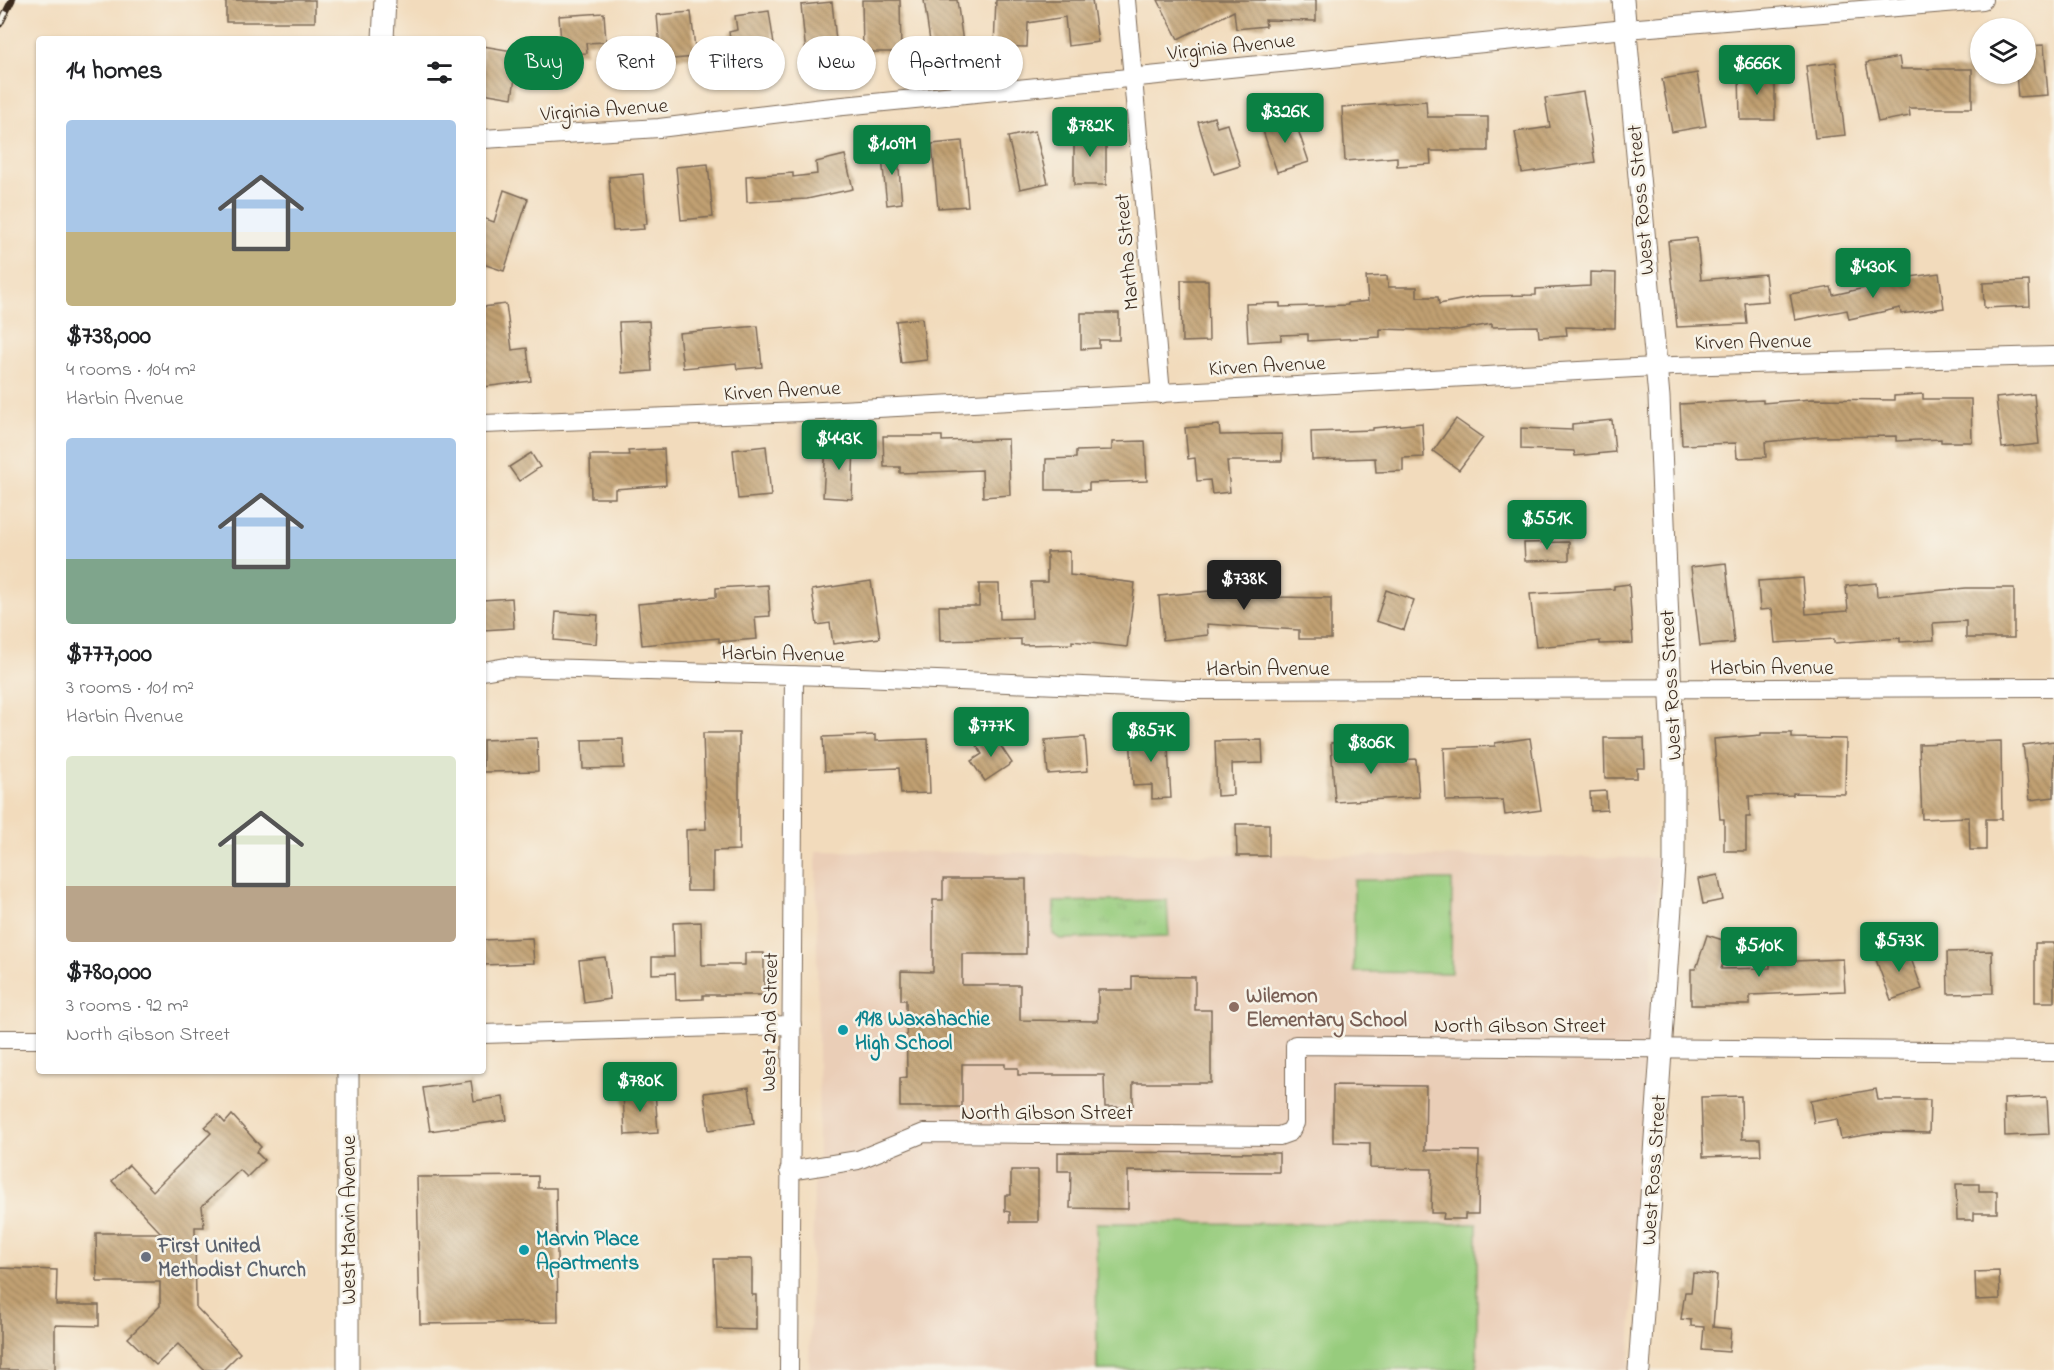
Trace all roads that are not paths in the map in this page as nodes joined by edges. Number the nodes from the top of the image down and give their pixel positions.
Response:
1 (385, 0) edge
2 (1126, 0) edge
3 (1623, 0) edge
4 (1983, 0) edge
5 (1626, 29) junction
6 (383, 36) edge
7 (1135, 78) junction
8 (486, 139) edge
9 (2054, 356) edge
10 (1656, 367) junction
11 (1161, 394) junction
12 (486, 424) edge
13 (486, 670) edge
14 (794, 675) junction
15 (2054, 687) edge
16 (1670, 690) junction
17 (792, 1025) junction
18 (486, 1034) edge
19 (0, 1039) edge
20 (36, 1040) edge
21 (1662, 1048) junction
22 (2054, 1052) edge
23 (348, 1074) edge
24 (789, 1171) junction
25 (348, 1370) edge
26 (789, 1370) edge
27 (1638, 1370) edge

1 - 6 street
2 - 7 street, Martha Street
3 - 5 street, West Ross Street
4 - 5 street, Virginia Avenue
5 - 7 street, Virginia Avenue
5 - 10 street, West Ross Street
7 - 8 street, Virginia Avenue
7 - 11 street, Martha Street
9 - 10 street, Kirven Avenue
10 - 11 street, Kirven Avenue
10 - 16 street, West Ross Street
11 - 12 street, Kirven Avenue
13 - 14 street, Harbin Avenue
14 - 16 street, Harbin Avenue
14 - 17 street, West 2nd Street
15 - 16 street, Harbin Avenue
16 - 21 street, West Ross Street
17 - 18 street
17 - 24 street, West 2nd Street
19 - 20 street
21 - 22 street, North Gibson Street
21 - 24 street, North Gibson Street
21 - 27 street, West Ross Street
23 - 25 street, West Marvin Avenue
24 - 26 street, West 2nd Street

